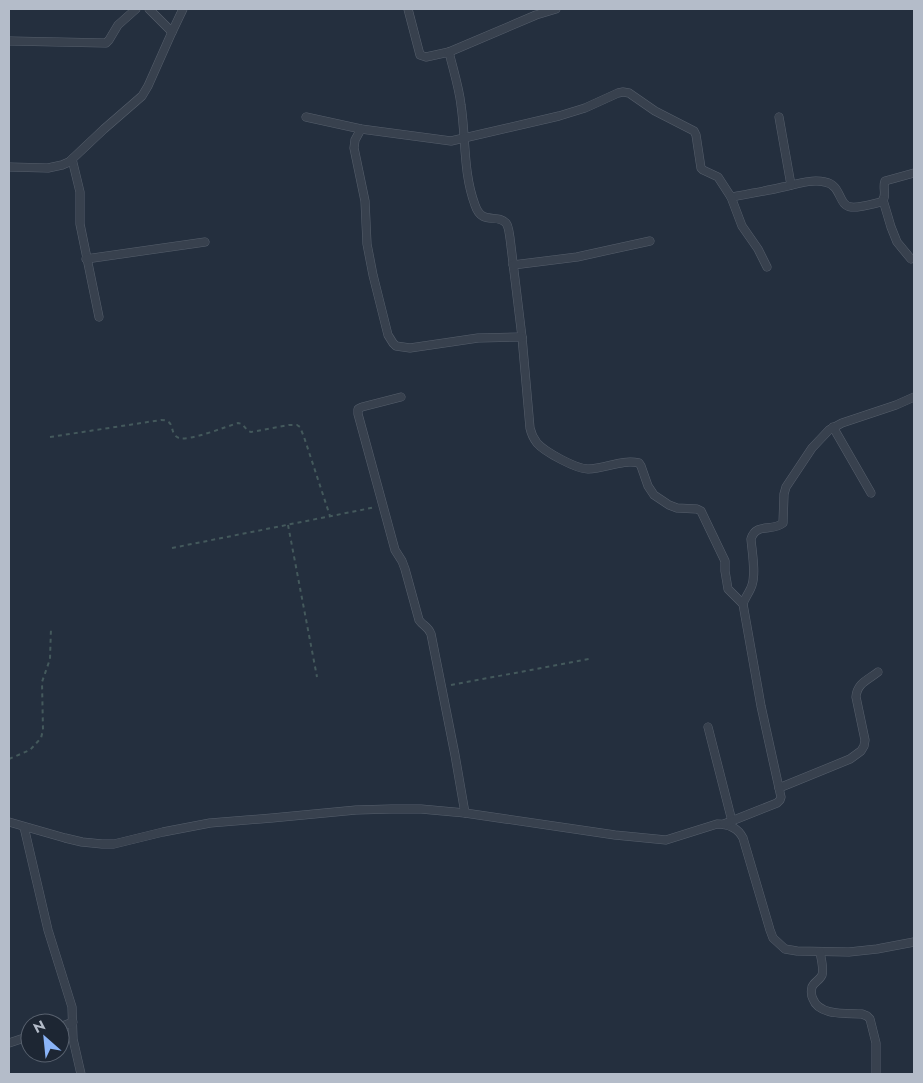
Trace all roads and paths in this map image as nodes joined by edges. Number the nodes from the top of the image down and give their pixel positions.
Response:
1 (136, 9) edge
2 (149, 9) edge
3 (183, 9) edge
4 (408, 9) edge
5 (556, 9) edge
6 (172, 32) junction
7 (10, 41) dead end
8 (449, 52) junction
9 (306, 117) dead end
10 (779, 117) dead end
11 (361, 129) junction
12 (464, 139) junction
13 (72, 159) junction
14 (9, 167) edge
15 (914, 173) edge
16 (791, 185) junction
17 (730, 197) junction
18 (883, 200) junction
19 (650, 241) dead end
20 (205, 242) dead end
21 (86, 259) junction
22 (911, 259) dead end
23 (513, 266) junction
24 (767, 267) dead end
25 (99, 318) dead end
26 (522, 337) junction
27 (401, 397) dead end
28 (914, 397) edge
29 (833, 427) junction
30 (50, 437) dead end
31 (871, 493) dead end
32 (382, 506) junction
33 (330, 516) junction
34 (288, 525) junction
35 (172, 548) dead end
36 (744, 604) junction
37 (51, 628) dead end
38 (589, 659) dead end
39 (878, 672) dead end
40 (317, 677) dead end
41 (441, 687) junction
42 (708, 727) dead end
43 (9, 760) edge
44 (779, 788) junction
45 (464, 813) junction
46 (732, 821) junction
47 (9, 822) edge
48 (724, 824) junction
49 (24, 827) junction
50 (914, 942) edge
51 (820, 952) junction
52 (73, 1022) junction
53 (70, 1023) edge
54 (81, 1074) edge
55 (876, 1074) edge

1 - 7 street
2 - 6 street
3 - 6 street
4 - 8 street
5 - 8 street
6 - 13 street
8 - 12 street
9 - 11 street
10 - 16 street
11 - 12 street
11 - 26 street
12 - 17 street
12 - 23 street
13 - 14 street
13 - 21 street
15 - 18 street
16 - 17 street
16 - 18 street
17 - 24 street
18 - 22 street
19 - 23 street
20 - 21 street
21 - 25 street
23 - 26 street
26 - 36 street
27 - 32 street
28 - 29 street
29 - 31 street
29 - 36 street
30 - 33 path
32 - 33 path
32 - 41 street
33 - 34 path
34 - 35 path
34 - 40 path
36 - 44 street
37 - 43 path
38 - 41 path
39 - 44 street
41 - 45 street
42 - 46 street
44 - 46 street
45 - 48 street
45 - 49 street
46 - 48 street
47 - 49 street
48 - 51 street
49 - 52 street
50 - 51 street
51 - 55 street
52 - 53 street
52 - 54 street

